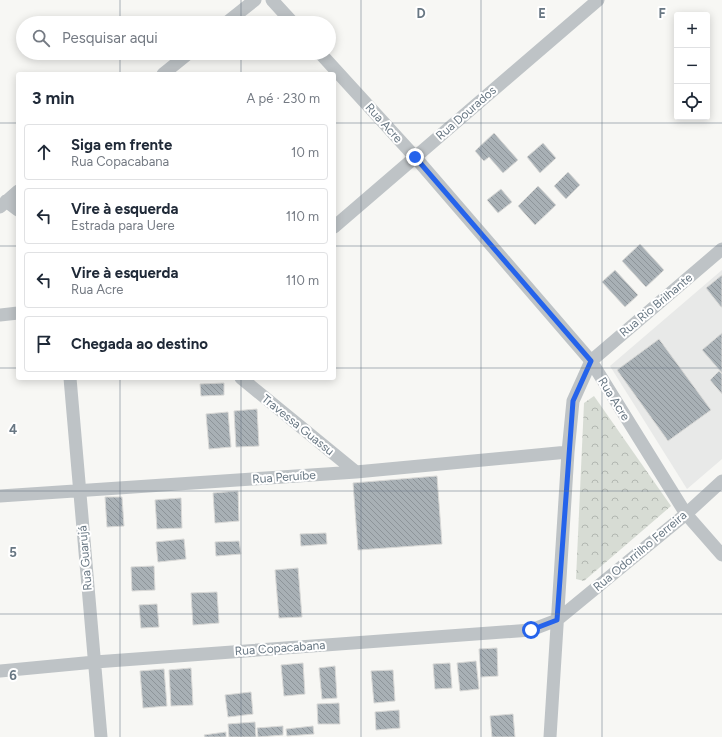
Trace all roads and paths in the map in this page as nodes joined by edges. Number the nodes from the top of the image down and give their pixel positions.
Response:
1 (255, 0) edge
2 (272, 0) edge
3 (598, 0) edge
4 (235, 16) edge
5 (287, 16) edge
6 (180, 60) edge
7 (326, 60) edge
8 (165, 72) edge
9 (415, 157) junction
10 (16, 193) edge
11 (3, 204) edge
12 (16, 209) edge
13 (336, 225) edge
14 (722, 249) edge
15 (16, 312) edge
16 (0, 315) edge
17 (591, 361) junction
18 (70, 380) edge
19 (243, 380) edge
20 (568, 452) junction
21 (356, 472) junction
22 (722, 481) edge
23 (79, 490) junction
24 (0, 496) edge
25 (686, 514) junction
26 (722, 555) edge
27 (557, 620) junction
28 (95, 662) junction
29 (0, 671) edge
30 (101, 737) edge
31 (550, 737) edge

1 - 4 street
2 - 5 street
3 - 9 street, Rua Dourados
6 - 8 street
7 - 9 street, Rua Acre
9 - 13 street, Rua Dourados
9 - 17 street, Rua Acre
10 - 11 street
11 - 12 street
14 - 17 street, Rua Rio Brilhante
15 - 16 street
17 - 20 street
17 - 25 street, Rua Acre
18 - 23 street, Rua Guarujá
19 - 21 street, Travessa Guassu
20 - 21 street, Rua Peruíbe
20 - 27 street
21 - 23 street, Rua Peruíbe
22 - 25 street, Rua Odorrilho Ferreira
23 - 24 street, Rua Peruíbe
23 - 28 street, Rua Guarujá
25 - 26 street, Rua Acre
25 - 27 street, Rua Odorrilho Ferreira
27 - 28 street, Rua Copacabana
27 - 31 street
28 - 29 street, Rua Copacabana
28 - 30 street, Rua Guarujá

